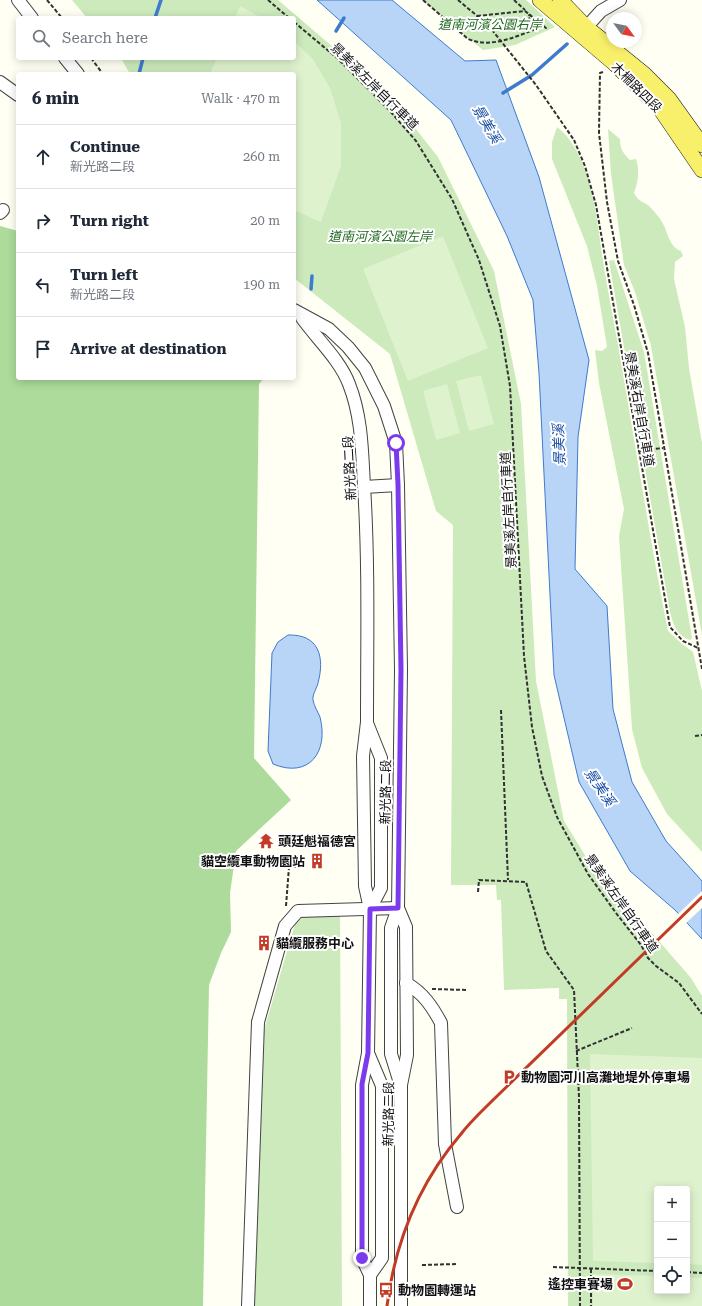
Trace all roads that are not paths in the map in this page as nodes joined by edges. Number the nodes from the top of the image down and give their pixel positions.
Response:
1 (18, 0) edge
2 (540, 0) edge
3 (560, 0) edge
4 (620, 0) edge
5 (30, 16) edge
6 (583, 31) junction
7 (67, 60) edge
8 (76, 72) edge
9 (0, 82) edge
10 (16, 94) edge
11 (702, 145) edge
12 (702, 170) edge
13 (297, 313) edge
14 (398, 485) junction
15 (364, 487) junction
16 (367, 722) junction
17 (398, 908) junction
18 (370, 909) junction
19 (406, 982) junction
20 (368, 1053) junction
21 (401, 1085) junction
22 (457, 1207) dead end
23 (370, 1275) junction
24 (248, 1306) edge
25 (370, 1306) edge
26 (401, 1306) edge

1 - 5 street
2 - 6 main road, 木柵路四段
3 - 6 main road, 木柵路四段
4 - 6 street
6 - 11 main road, 木柵路四段
6 - 12 main road, 木柵路四段
7 - 8 street
9 - 10 street
13 - 14 street, 新光路二段
13 - 15 street, 新光路二段
14 - 15 street
14 - 17 street, 新光路二段
15 - 16 street, 新光路二段
16 - 18 street, 新光路二段
16 - 18 street
17 - 18 street
17 - 19 street, 新光路二段
17 - 21 street
18 - 20 street, 新光路二段
18 - 24 street
19 - 21 street, 新光路二段
19 - 22 street
20 - 23 street, 新光路二段
20 - 23 street
21 - 26 street, 新光路二段
23 - 25 street, 新光路二段

